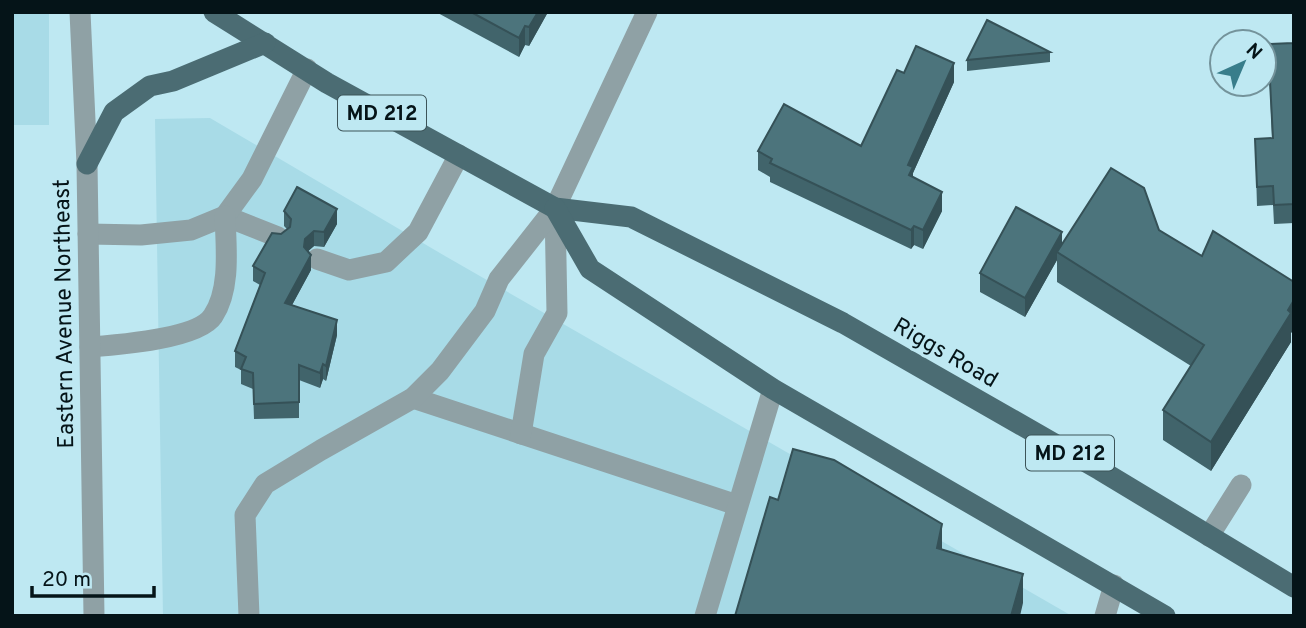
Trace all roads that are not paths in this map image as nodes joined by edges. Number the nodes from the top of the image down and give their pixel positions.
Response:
1 (80, 12) edge
2 (214, 12) edge
3 (647, 12) edge
4 (265, 43) junction
5 (307, 69) junction
6 (459, 155) junction
7 (87, 164) junction
8 (555, 208) junction
9 (225, 216) junction
10 (88, 234) junction
11 (278, 237) edge
12 (317, 259) dead end
13 (90, 347) junction
14 (772, 389) junction
15 (413, 398) junction
16 (522, 434) junction
17 (1241, 485) dead end
18 (737, 505) junction
19 (1209, 536) junction
20 (1234, 551) junction
21 (1294, 569) edge
22 (1114, 585) junction
23 (1294, 587) edge
24 (94, 616) edge
25 (249, 616) edge
26 (705, 616) edge
27 (1105, 616) edge
28 (1165, 616) edge

1 - 7 street, Eastern Avenue Northeast
2 - 4 main road, Riggs Road / MD 212
3 - 8 street
4 - 5 main road, Riggs Road / MD 212
4 - 7 main road
5 - 6 main road, Riggs Road / MD 212
5 - 9 street
6 - 8 main road, Riggs Road / MD 212
6 - 12 street
7 - 10 street, Eastern Avenue Northeast
8 - 14 main road
8 - 15 street
8 - 16 street
8 - 19 main road, Riggs Road / MD 212
9 - 10 street
9 - 11 street
9 - 13 street
10 - 13 street, Eastern Avenue Northeast
13 - 24 street, Eastern Avenue Northeast
14 - 18 street
14 - 22 main road
15 - 16 street
15 - 25 street
16 - 18 street
17 - 19 street
18 - 26 street
19 - 20 main road, Riggs Road / MD 212
20 - 21 main road
20 - 23 main road, Riggs Road / MD 212
22 - 27 street
22 - 28 main road

